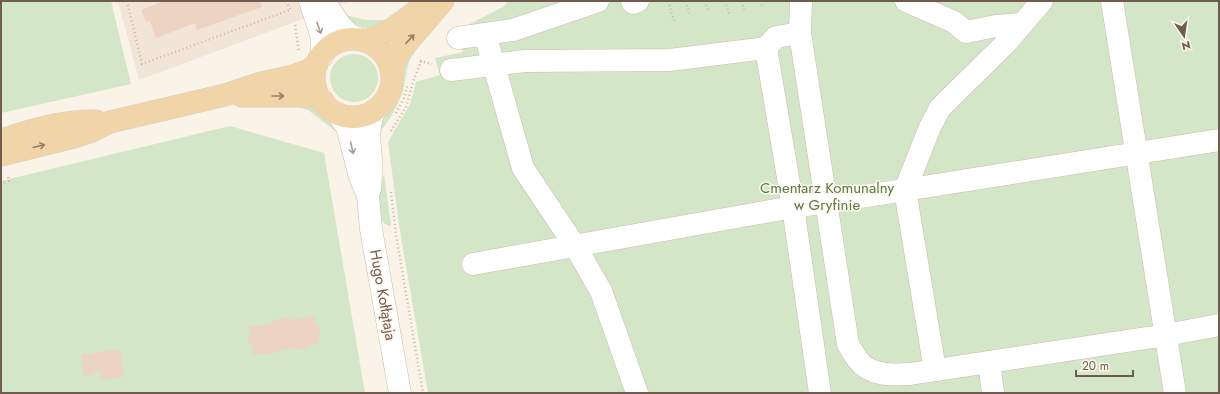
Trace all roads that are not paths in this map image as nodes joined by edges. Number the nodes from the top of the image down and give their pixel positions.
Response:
1 (310, 1) edge
2 (324, 1) edge
3 (430, 1) edge
4 (443, 1) edge
5 (598, 1) edge
6 (632, 1) edge
7 (638, 1) edge
8 (801, 1) edge
9 (906, 1) edge
10 (1042, 1) edge
11 (1112, 1) edge
12 (1021, 24) junction
13 (800, 32) junction
14 (485, 34) junction
15 (458, 38) dead end
16 (362, 40) junction
17 (766, 48) junction
18 (319, 60) junction
19 (494, 65) junction
20 (451, 70) dead end
21 (392, 72) junction
22 (225, 95) junction
23 (330, 107) junction
24 (376, 109) junction
25 (110, 122) junction
26 (1, 140) edge
27 (1219, 140) edge
28 (1137, 153) junction
29 (1, 155) edge
30 (905, 190) junction
31 (368, 196) junction
32 (827, 202) junction
33 (793, 207) junction
34 (575, 246) junction
35 (473, 264) dead end
36 (1219, 325) edge
37 (1166, 335) junction
38 (989, 362) junction
39 (935, 370) junction
40 (400, 393) edge
41 (637, 393) edge
42 (820, 393) edge
43 (993, 393) edge
44 (1175, 393) edge

1 -> 18 street
2 - 16 street
3 - 16 main road
21 -> 4 main road
5 - 14 street
6 - 7 street
8 - 13 street
9 - 12 street
10 - 12 street
11 - 28 street
12 - 30 street
13 - 17 street
13 - 32 street
14 - 15 street
14 - 19 street
16 - 18 main road
16 - 21 main road
17 - 19 street
17 - 33 street
18 - 22 main road
18 - 23 main road
19 - 20 street
19 - 34 street
21 - 24 main road
22 -> 23 main road
22 - 25 main road
23 - 24 main road
23 -> 31 street, Hugo Kołłątaja
24 - 31 street, Hugo Kołłątaja
25 - 26 main road
29 -> 25 main road
27 - 28 street
28 - 30 street
28 - 37 street
30 - 32 street
30 - 39 street
31 - 40 street, Hugo Kołłątaja
32 - 33 street
32 - 39 street
33 - 34 street
33 - 42 street
34 - 35 street
34 - 41 street
36 - 37 street
37 - 38 street
37 - 44 street
38 - 39 street
38 - 43 street

